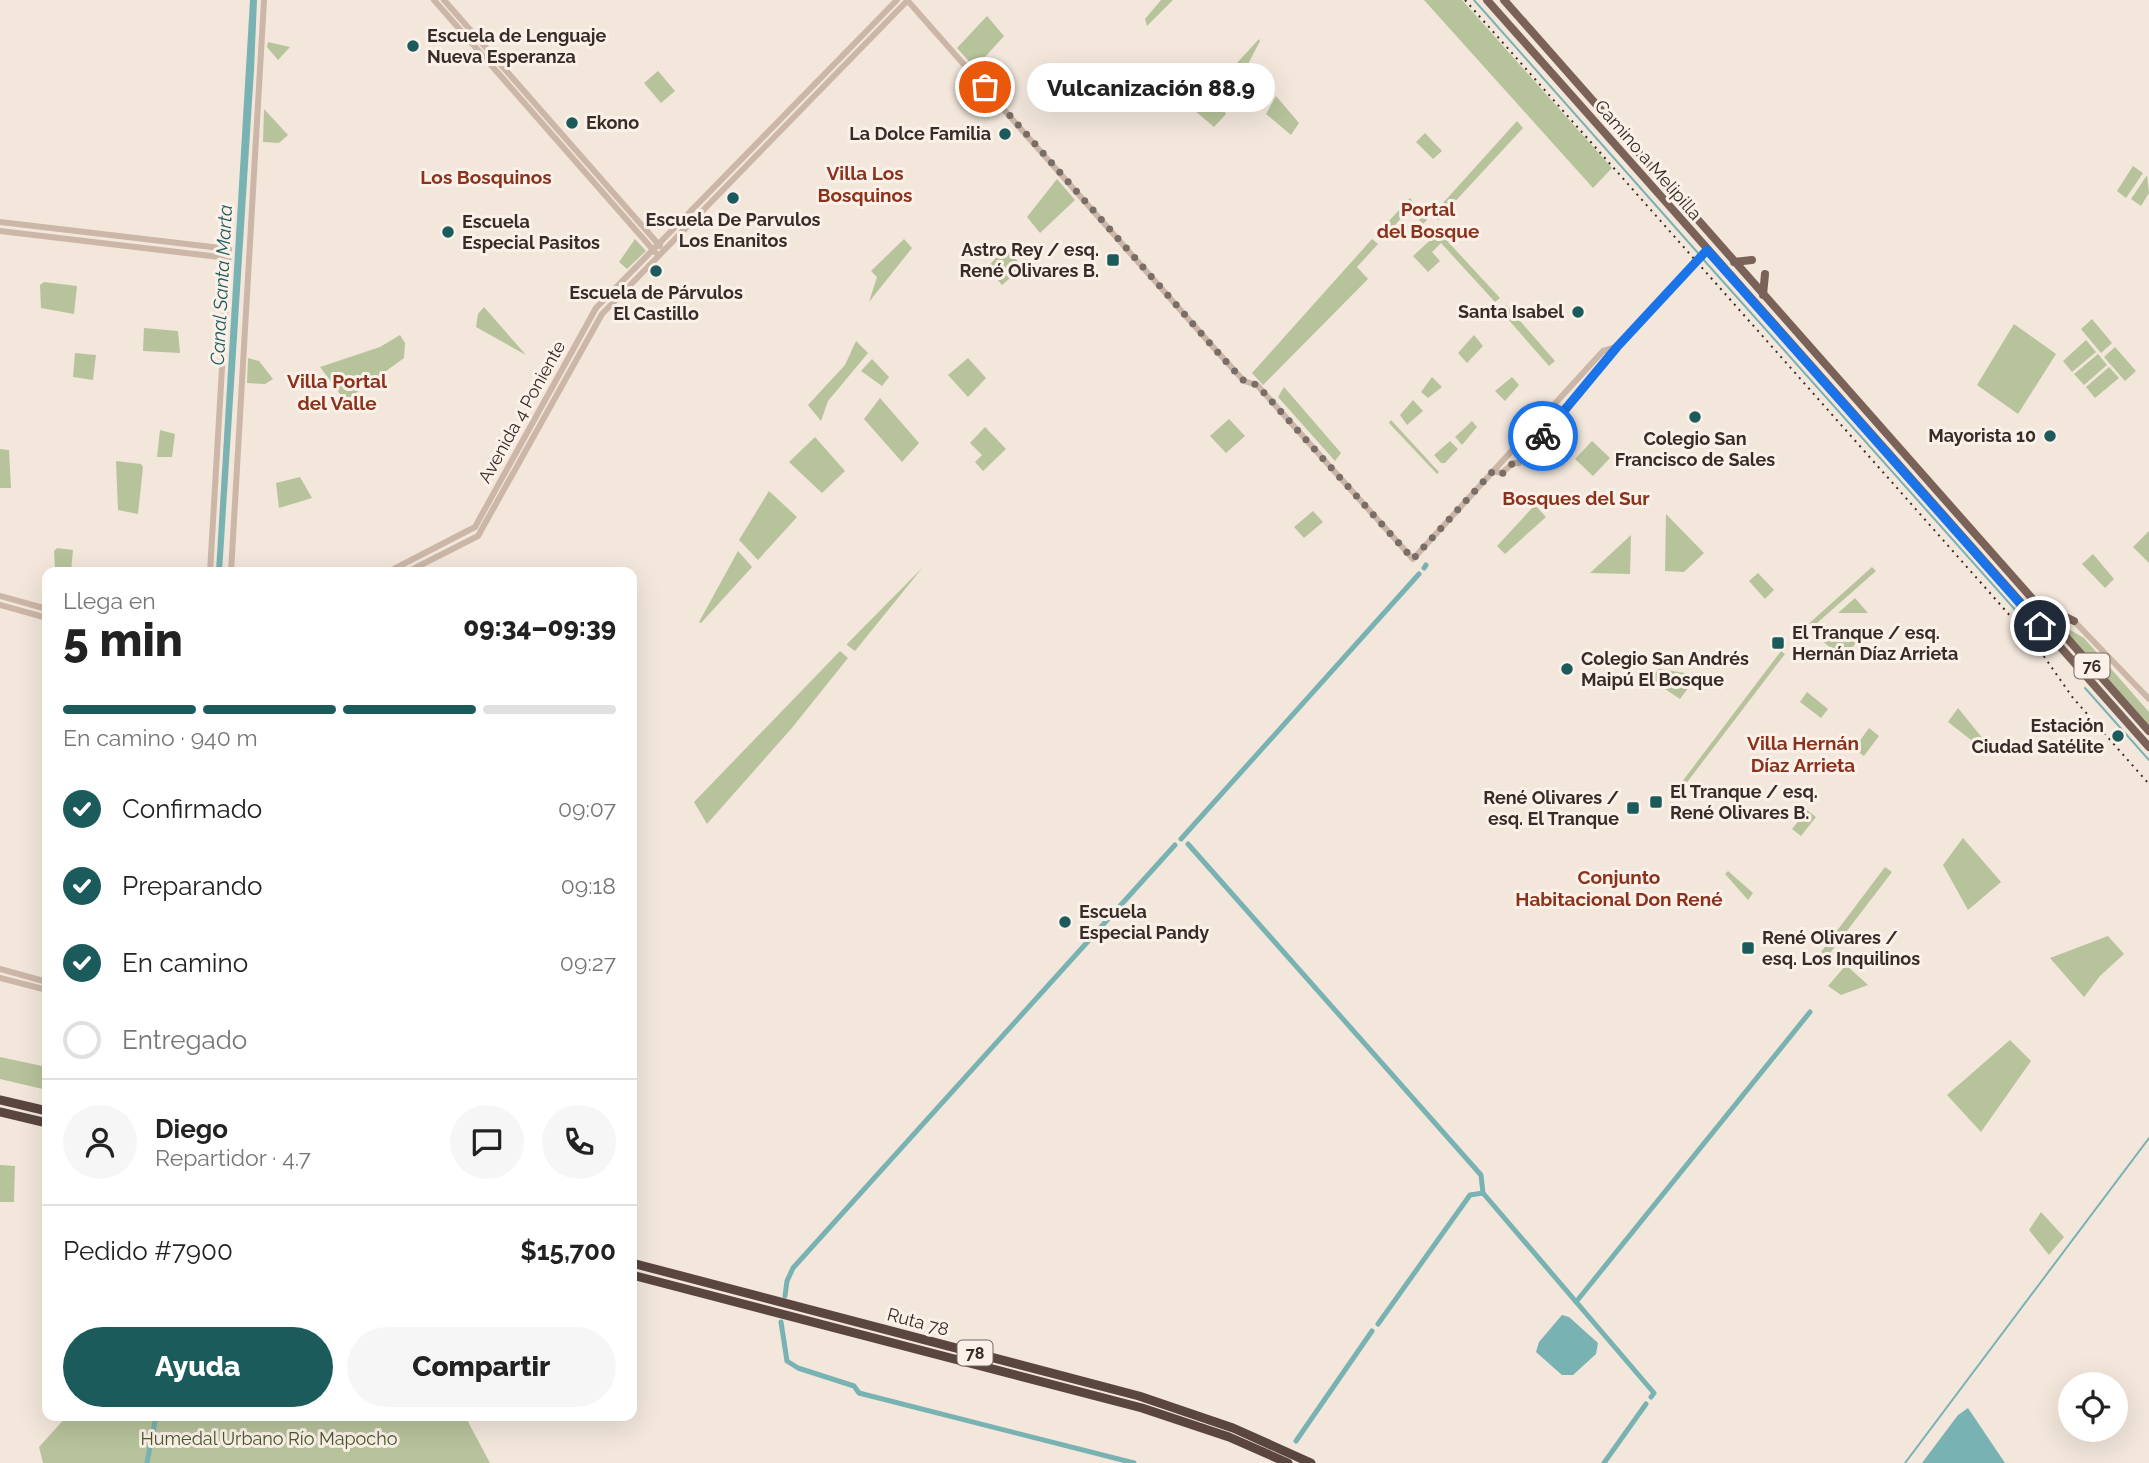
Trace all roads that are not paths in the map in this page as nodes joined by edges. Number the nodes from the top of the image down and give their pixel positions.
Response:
1 (264, 0) edge
2 (434, 0) edge
3 (444, 0) edge
4 (897, 0) edge
5 (908, 0) edge
6 (1488, 0) edge
7 (1504, 0) edge
8 (0, 222) edge
9 (0, 232) edge
10 (656, 247) junction
11 (661, 253) junction
12 (1702, 254) junction
13 (228, 258) junction
14 (1752, 260) dead end
15 (1734, 262) junction
16 (1765, 274) dead end
17 (1763, 295) junction
18 (1617, 347) junction
19 (1918, 468) junction
20 (1493, 471) junction
21 (1908, 476) junction
22 (1928, 480) junction
23 (1919, 488) junction
24 (210, 567) edge
25 (231, 567) edge
26 (398, 567) edge
27 (417, 567) edge
28 (0, 596) edge
29 (2035, 602) junction
30 (0, 605) edge
31 (2065, 605) dead end
32 (42, 608) edge
33 (2055, 612) junction
34 (42, 617) edge
35 (2074, 621) joint
36 (2149, 699) edge
37 (2149, 731) edge
38 (2147, 744) edge
39 (0, 970) edge
40 (0, 978) edge
41 (42, 981) edge
42 (42, 988) edge
43 (0, 1101) edge
44 (42, 1110) edge
45 (0, 1112) edge
46 (42, 1122) edge
47 (637, 1264) edge
48 (637, 1276) edge
49 (1288, 1463) edge
50 (1311, 1463) edge

1 - 25 street
2 - 10 street
3 - 10 street
4 - 10 street, Avenida 4 Poniente
5 - 11 street, Avenida 4 Poniente
5 - 20 street
6 - 12 main road, Camino a Melipilla / 76
7 - 15 main road, Camino a Melipilla / 76
8 - 13 street
9 - 13 street
10 - 11 street
10 - 26 street, Avenida 4 Poniente
11 - 27 street, Avenida 4 Poniente
12 - 18 street
12 - 21 main road, Camino a Melipilla / 76
13 - 24 street
14 - 15 main road
15 - 17 main road, Camino a Melipilla / 76
16 - 17 main road
17 - 19 main road, Camino a Melipilla / 76
18 - 20 street
18 - 20 street
19 - 21 main road
19 - 22 main road, Camino a Melipilla / 76
21 - 23 main road, Camino a Melipilla / 76
22 - 23 main road
22 - 29 main road, Camino a Melipilla / 76
23 - 38 main road, Camino a Melipilla / 76
28 - 32 street
29 - 33 main road
29 - 37 main road, Camino a Melipilla / 76
30 - 34 street
31 - 33 main road
33 - 35 main road
35 - 36 street
39 - 41 street
40 - 42 street
43 - 44 highway
45 - 46 highway
47 - 50 highway, Ruta 78 / 78
48 - 49 highway, Ruta 78 / 78

